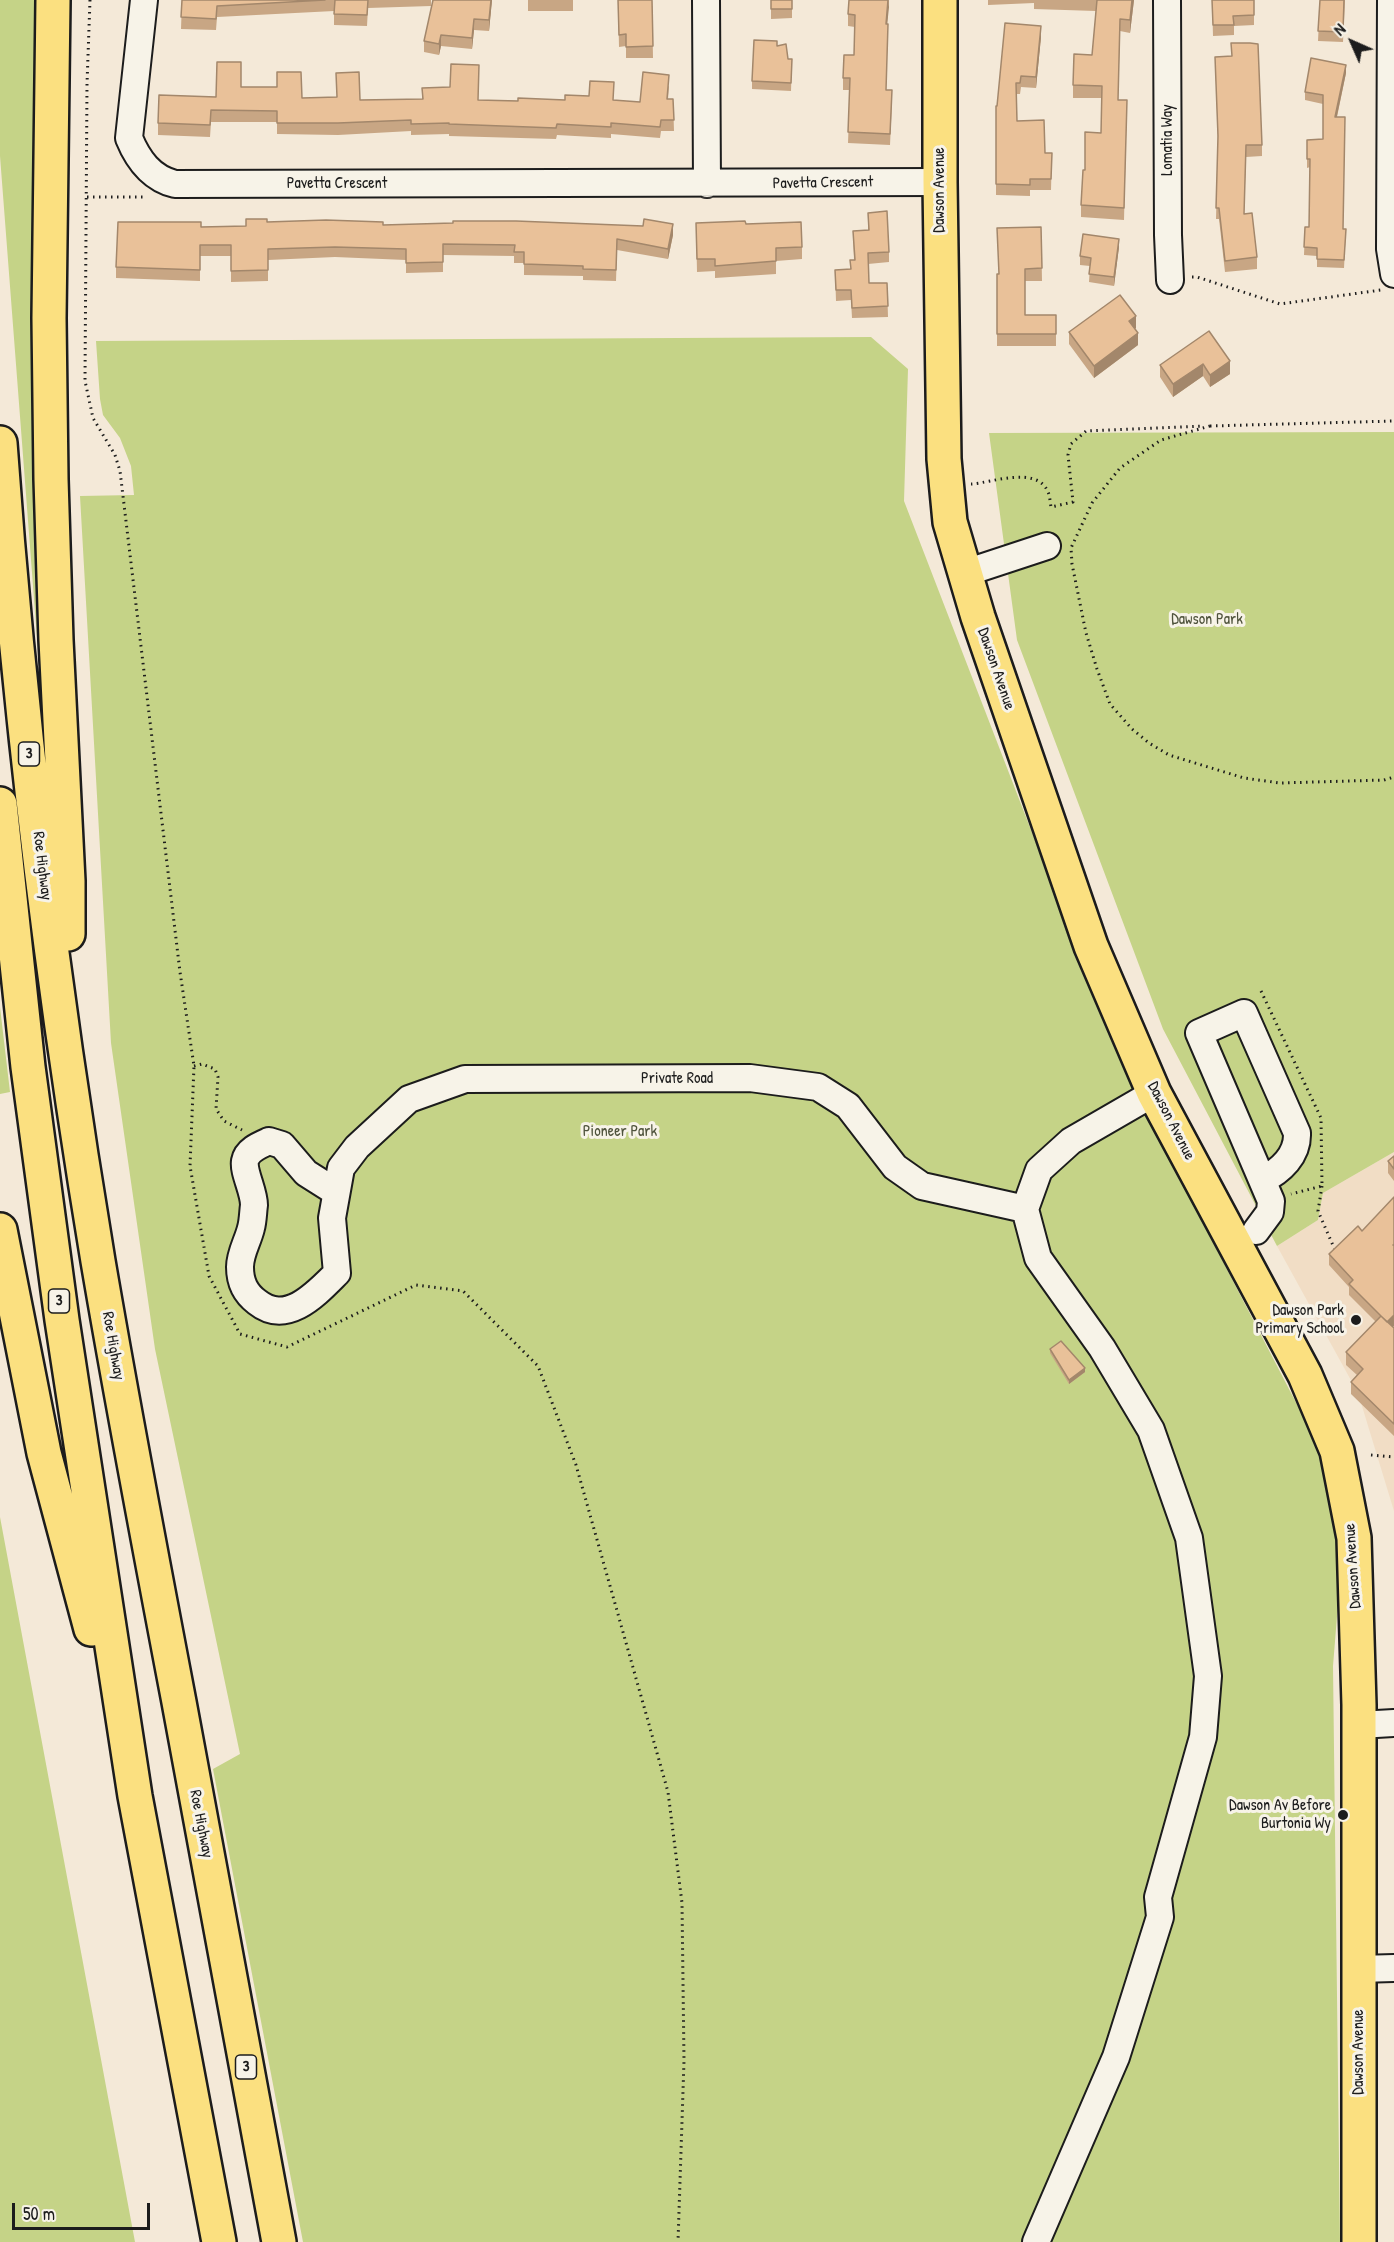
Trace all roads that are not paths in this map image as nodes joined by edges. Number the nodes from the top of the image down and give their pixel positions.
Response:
1 (53, 0) edge
2 (144, 0) edge
3 (706, 0) edge
4 (940, 0) edge
5 (1167, 0) edge
6 (1391, 0) edge
7 (1393, 153) edge
8 (940, 182) junction
9 (707, 184) junction
10 (1170, 280) road end
11 (1390, 281) edge
12 (0, 443) edge
13 (1047, 546) dead end
14 (965, 573) junction
15 (0, 804) edge
16 (68, 1065) junction
17 (1154, 1093) junction
18 (1262, 1180) junction
19 (336, 1192) junction
20 (1025, 1209) junction
21 (0, 1230) edge
22 (1256, 1231) dead end
23 (1394, 1706) edge
24 (1359, 1715) junction
25 (1394, 1723) edge
26 (135, 1796) junction
27 (1394, 1968) edge
28 (1359, 1969) junction
29 (219, 2242) edge
30 (279, 2242) edge
31 (1036, 2242) edge
32 (1359, 2242) edge

1 - 16 main road
2 - 9 street, Pavetta Crescent
3 - 9 street
4 - 8 main road, Dawson Avenue
5 - 10 street, Lomatia Way
6 - 7 street
7 - 11 street
8 - 9 street, Pavetta Crescent
8 - 14 main road, Dawson Avenue
12 - 16 main road, Roe Highway / 3
13 - 14 street
14 - 17 main road, Dawson Avenue
15 - 26 main road, 3
16 - 30 main road, Roe Highway / 3
17 - 20 street
17 - 24 main road, Dawson Avenue
18 - 18 street
18 - 22 street
19 - 19 street, Private Road
19 - 20 street, Private Road
20 - 31 street
21 - 26 main road
23 - 24 street
24 - 25 street
24 - 28 main road, Dawson Avenue
26 - 29 main road, 3
27 - 28 street
28 - 32 main road, Dawson Avenue

